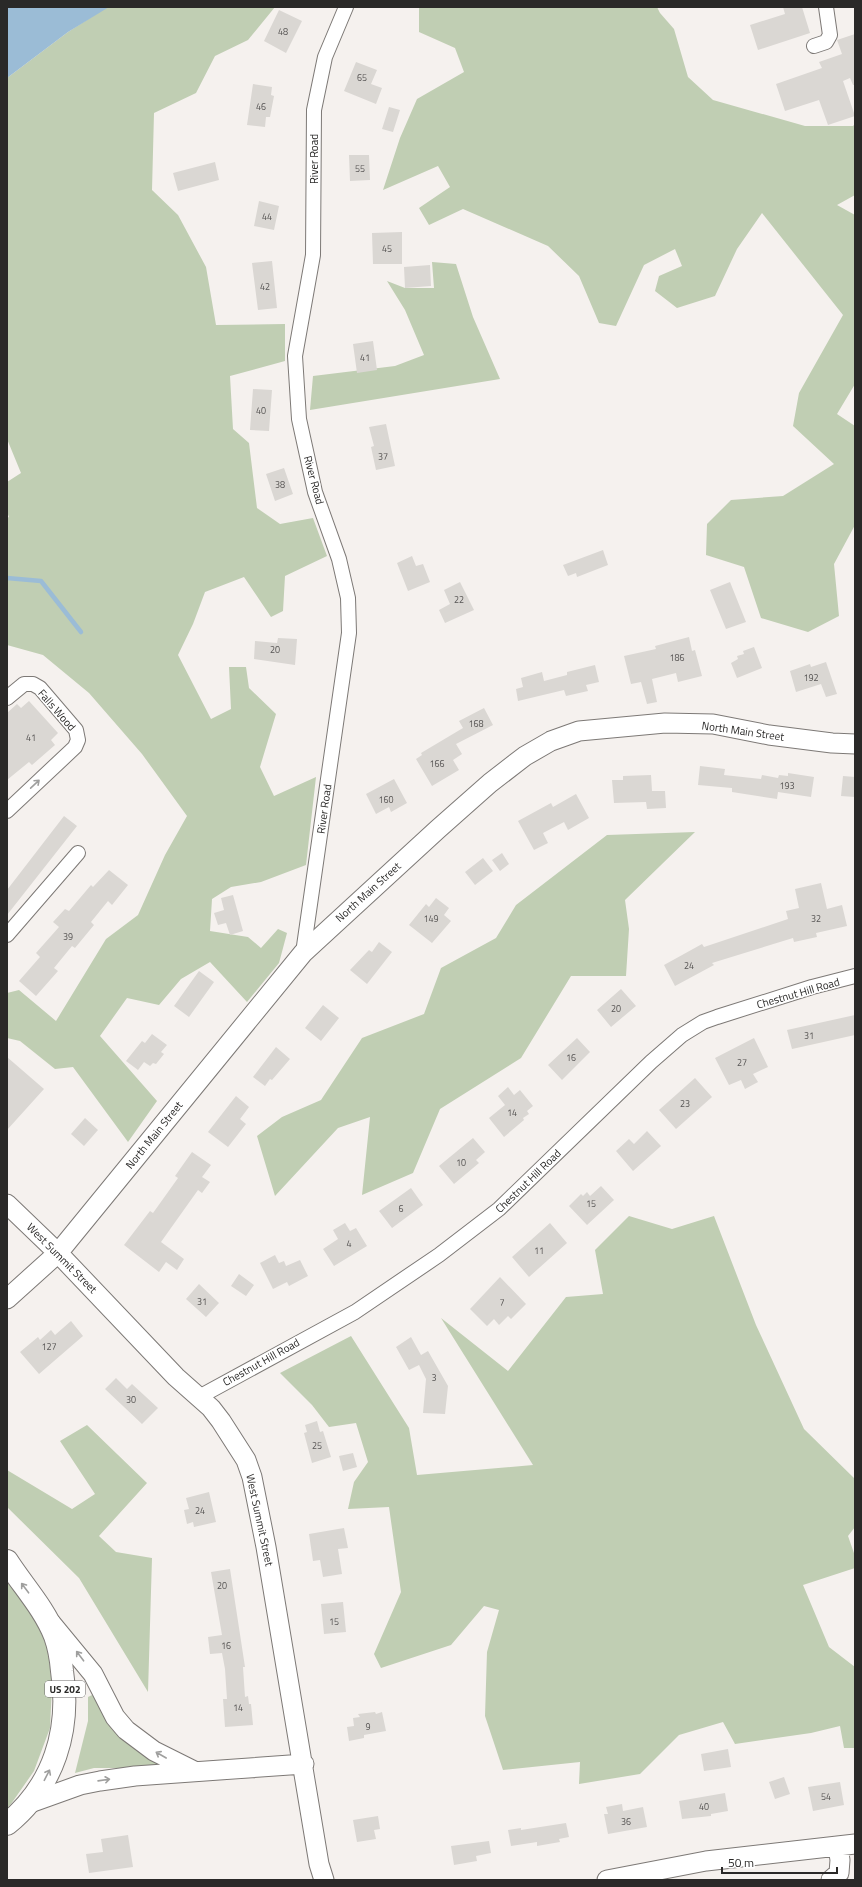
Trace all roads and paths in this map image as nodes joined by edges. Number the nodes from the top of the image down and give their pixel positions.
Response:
1 (346, 7) edge
2 (827, 7) edge
3 (814, 46) dead end
4 (7, 698) edge
5 (855, 744) edge
6 (7, 811) edge
7 (78, 854) dead end
8 (7, 935) edge
9 (303, 953) junction
10 (855, 976) edge
11 (7, 1204) edge
12 (58, 1253) junction
13 (7, 1299) edge
14 (199, 1397) junction
15 (7, 1561) edge
16 (44, 1615) junction
17 (304, 1764) junction
18 (196, 1772) junction
19 (14, 1819) edge
20 (847, 1845) edge
21 (324, 1880) edge
22 (607, 1880) edge
23 (831, 1880) edge

1 - 9 street, River Road
2 - 3 street
6 -> 4 street, Falls Wood
5 - 9 street, North Main Street
7 - 8 street
9 - 12 street, North Main Street
10 - 14 street, Chestnut Hill Road
11 - 12 street, West Summit Street
12 - 13 street, North Main Street
12 - 14 street, West Summit Street
14 - 17 street, West Summit Street
16 -> 15 main road, US 202
18 -> 16 street
19 -> 16 main road, US 202
17 - 18 street
17 - 21 street, West Summit Street
19 -> 18 street
20 - 22 street
20 - 23 street

